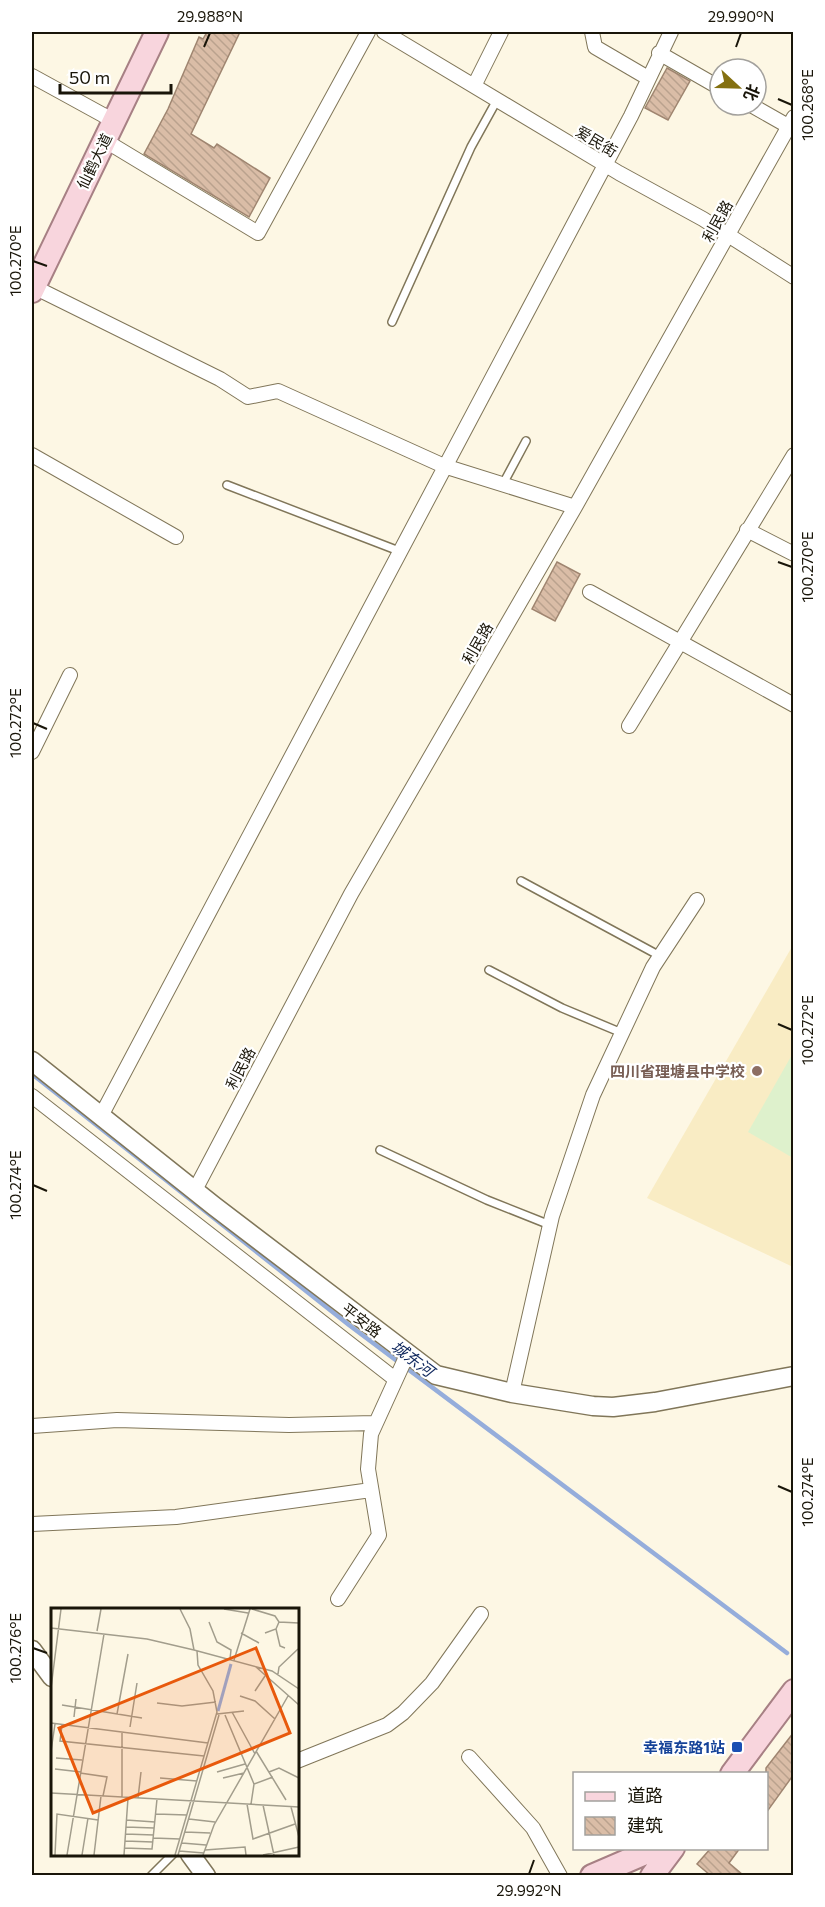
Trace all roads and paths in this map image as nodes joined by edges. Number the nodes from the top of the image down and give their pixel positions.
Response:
1 (157, 32) edge
2 (368, 32) edge
3 (384, 32) edge
4 (501, 32) edge
5 (592, 32) edge
6 (671, 32) edge
7 (659, 53) junction
8 (32, 76) edge
9 (648, 78) junction
10 (708, 81) edge
11 (474, 86) junction
12 (497, 100) junction
13 (768, 112) edge
14 (791, 121) edge
15 (109, 130) junction
16 (604, 164) junction
17 (727, 236) junction
18 (794, 278) edge
19 (33, 289) edge
20 (392, 322) dead end
21 (526, 441) dead end
22 (32, 455) edge
23 (794, 455) edge
24 (444, 466) junction
25 (503, 484) junction
26 (227, 485) dead end
27 (575, 507) junction
28 (747, 530) junction
29 (176, 537) dead end
30 (399, 551) junction
31 (794, 554) edge
32 (590, 592) dead end
33 (679, 641) junction
34 (70, 675) dead end
35 (794, 705) edge
36 (629, 726) dead end
37 (32, 752) edge
38 (521, 881) dead end
39 (697, 900) dead end
40 (660, 957) junction
41 (489, 970) dead end
42 (622, 1033) junction
43 (32, 1061) edge
44 (32, 1096) edge
45 (101, 1116) junction
46 (380, 1150) dead end
47 (195, 1190) junction
48 (550, 1225) junction
49 (402, 1365) junction
50 (794, 1376) edge
51 (512, 1393) junction
52 (374, 1423) junction
53 (32, 1426) edge
54 (371, 1490) junction
55 (32, 1524) edge
56 (338, 1599) dead end
57 (481, 1614) dead end
58 (32, 1650) edge
59 (51, 1676) edge
60 (794, 1691) edge
61 (469, 1757) dead end
62 (298, 1761) edge
63 (733, 1772) edge
64 (652, 1850) edge
65 (671, 1850) edge
66 (171, 1856) edge
67 (192, 1856) edge
68 (151, 1875) edge
69 (206, 1875) edge
70 (560, 1875) edge
71 (594, 1875) edge
72 (652, 1875) edge

1 - 15 main road, 仙鹤大道
2 - 15 street
3 - 11 street, 爱民街
4 - 11 street
5 - 9 street
6 - 7 street
7 - 9 street
7 - 10 street
8 - 15 street
9 - 16 street
11 - 12 street, 爱民街
12 - 16 street, 爱民街
12 - 20 lane
13 - 14 street
14 - 17 street, 利民路
15 - 19 main road, 仙鹤大道
16 - 17 street, 爱民街
16 - 24 street
17 - 18 street, 爱民街
17 - 27 street, 利民路
19 - 24 street
21 - 25 lane
22 - 29 street
23 - 28 street
24 - 25 street
24 - 30 street
25 - 27 street
26 - 30 lane
27 - 47 street, 利民路
28 - 31 street
28 - 33 street
30 - 45 street
32 - 33 street
33 - 35 street
33 - 36 street
34 - 37 street
38 - 40 lane
39 - 40 street
40 - 42 street
41 - 42 lane
42 - 48 street
43 - 45 street, 平安路
44 - 49 street
45 - 47 street, 平安路
46 - 48 lane
47 - 49 street, 平安路
48 - 51 street
49 - 51 street, 平安路
49 - 52 street
50 - 51 street, 平安路
52 - 53 street
52 - 54 street
54 - 55 street
54 - 56 street
57 - 62 street
58 - 59 street
60 - 63 main road
61 - 70 street
64 - 71 main road
65 - 72 main road
66 - 68 lane
67 - 69 street

